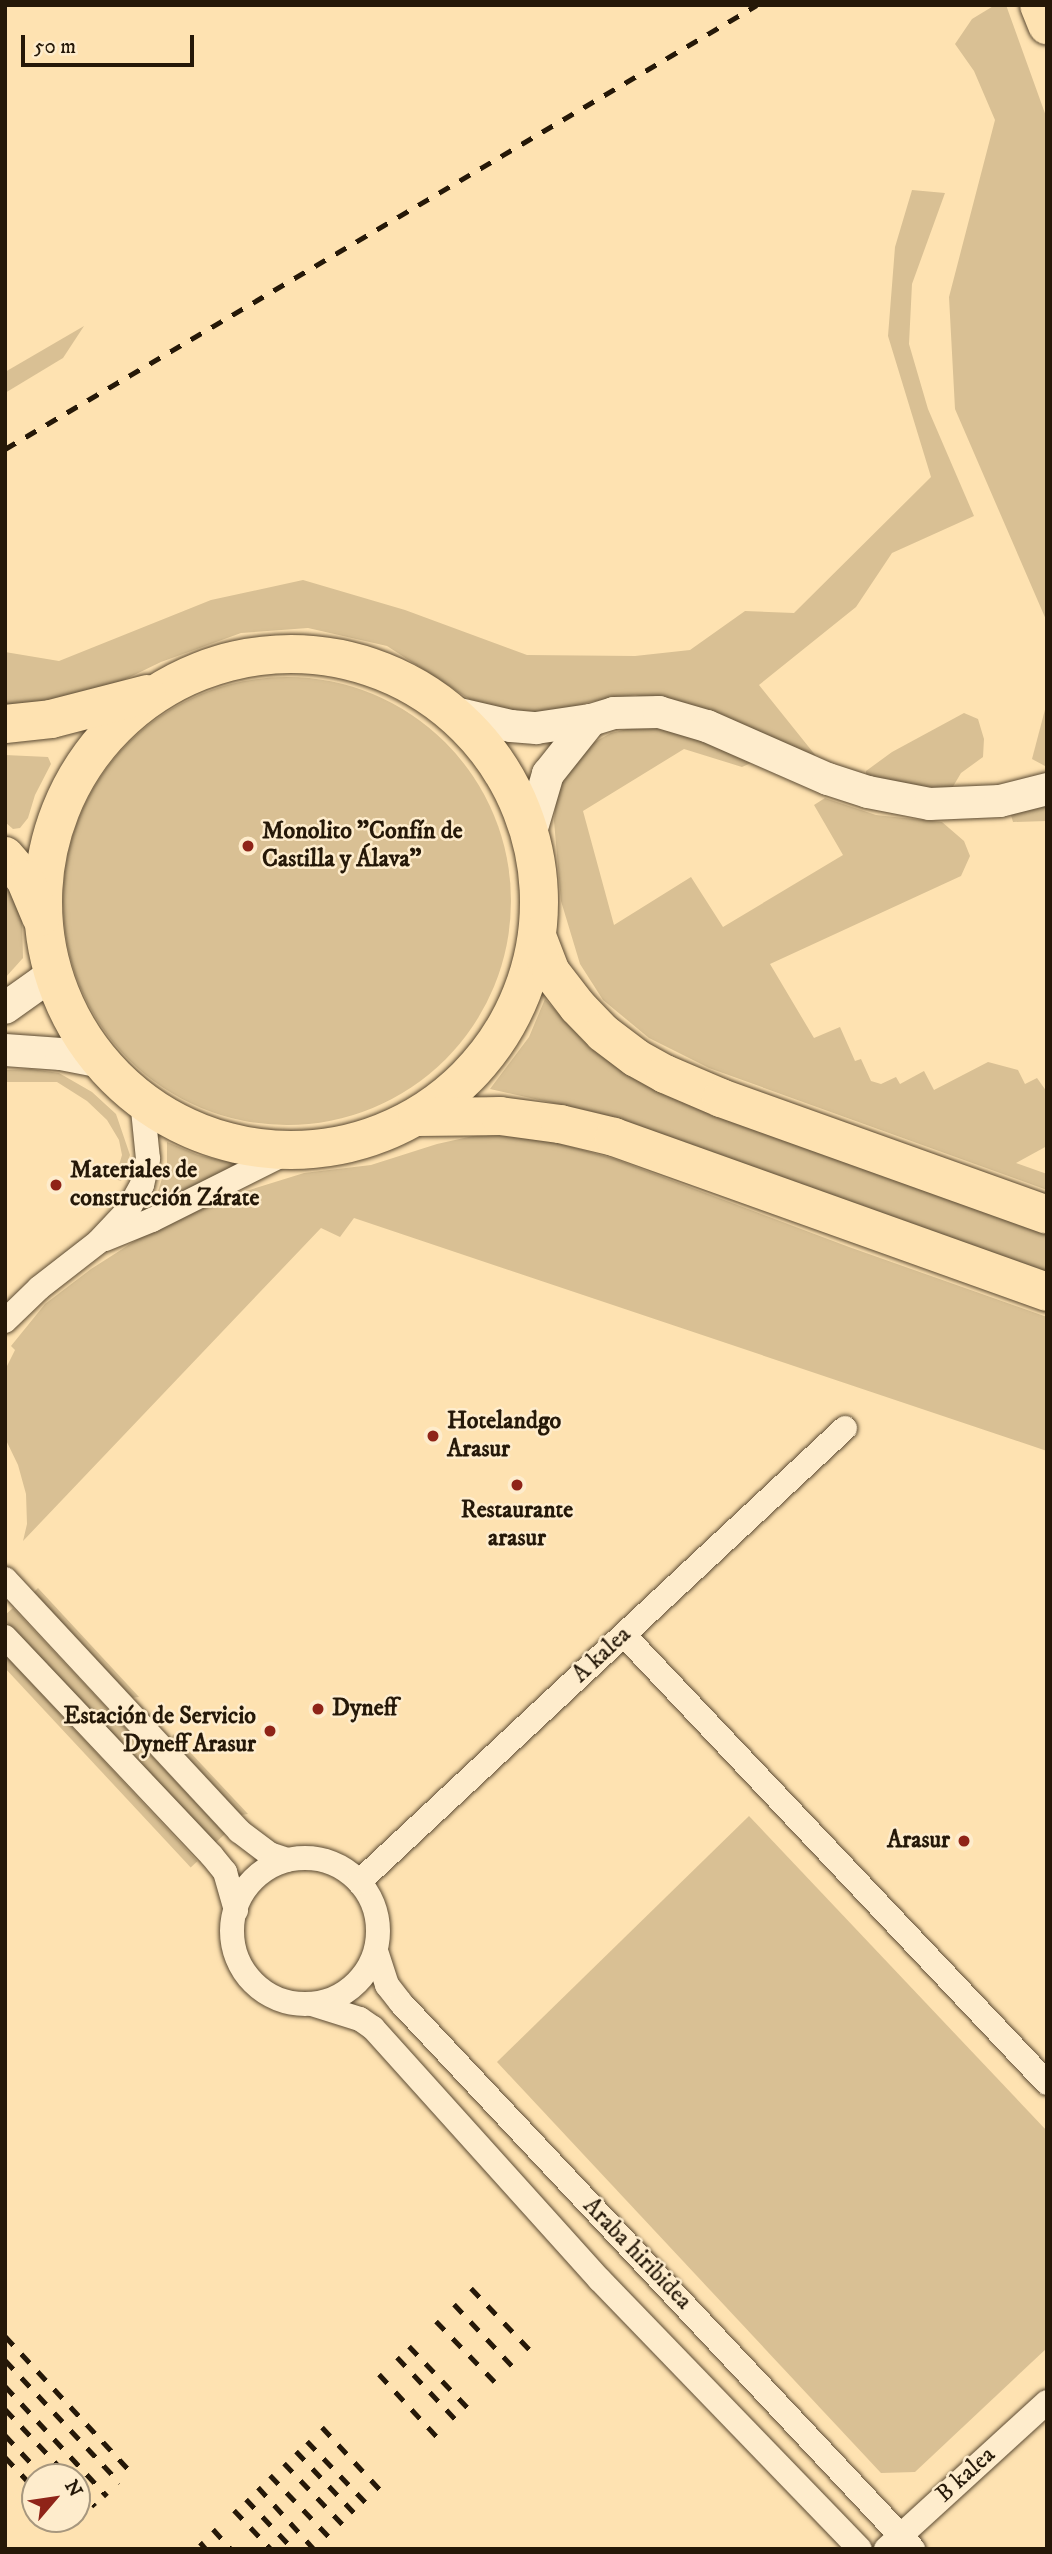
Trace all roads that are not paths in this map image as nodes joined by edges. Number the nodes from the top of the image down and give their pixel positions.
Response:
1 (1039, 5) edge
2 (1047, 25) edge
3 (159, 691) junction
4 (451, 712) junction
5 (591, 720) junction
6 (5, 724) edge
7 (1047, 789) edge
8 (530, 835) junction
9 (5, 856) edge
10 (44, 923) junction
11 (537, 936) junction
12 (54, 973) junction
13 (5, 1008) edge
14 (5, 1050) edge
15 (102, 1062) junction
16 (142, 1100) junction
17 (417, 1116) junction
18 (292, 1150) junction
19 (1047, 1215) edge
20 (98, 1242) junction
21 (1047, 1292) edge
22 (8, 1325) edge
23 (845, 1428) dead end
24 (5, 1579) edge
25 (624, 1635) junction
26 (5, 1637) edge
27 (287, 1860) junction
28 (359, 1882) junction
29 (236, 1910) junction
30 (376, 1951) junction
31 (312, 2004) junction
32 (1047, 2082) edge
33 (1047, 2402) edge
34 (900, 2544) edge
35 (860, 2549) edge

1 - 2 highway
3 - 4 highway
3 - 6 highway
3 - 10 highway
4 - 5 street
4 - 8 highway
5 - 7 street
5 - 8 street
8 - 11 highway
9 - 10 highway
10 - 12 highway
11 - 17 highway
11 - 19 highway
12 - 13 street
12 - 15 highway
14 - 15 street
15 - 16 highway
16 - 18 highway
16 - 20 street
17 - 18 highway
17 - 21 highway
18 - 20 street
20 - 22 street
23 - 25 street, A kalea
24 - 27 street
25 - 28 street, A kalea
25 - 32 street
26 - 29 street
27 - 28 street
27 - 29 street
28 - 30 street
29 - 31 street
30 - 31 street
30 - 34 street, Araba hiribidea
31 - 35 street, Araba hiribidea
33 - 34 street, B kalea

